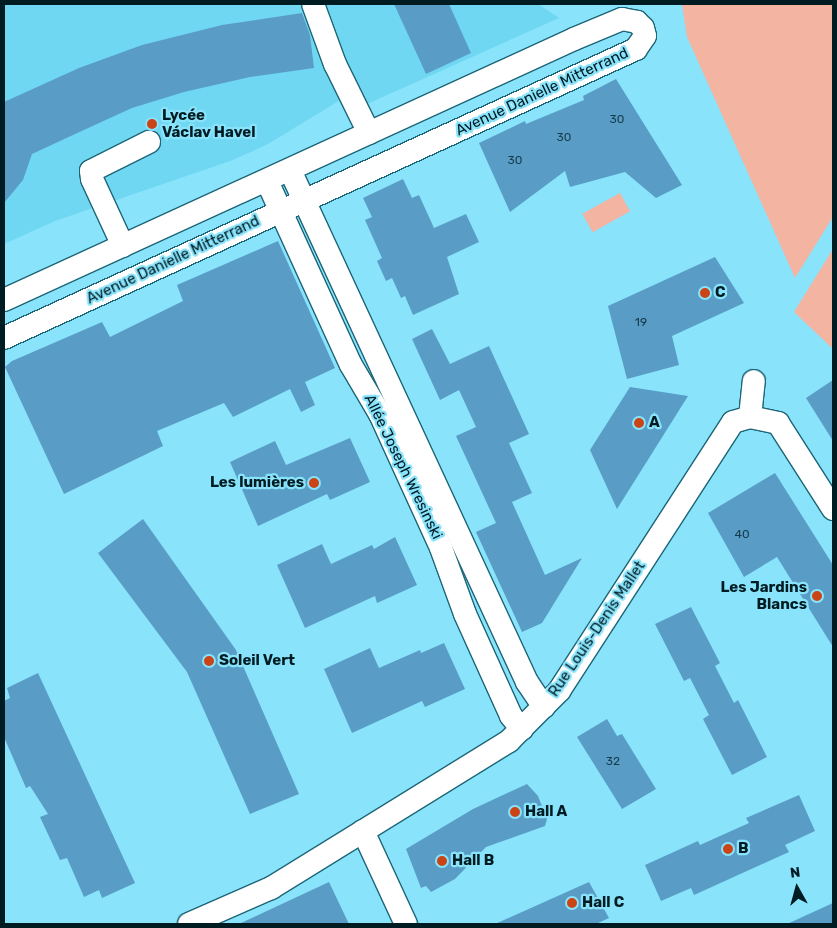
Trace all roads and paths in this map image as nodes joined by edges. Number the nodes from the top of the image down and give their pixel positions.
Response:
1 (313, 4) edge
2 (369, 133) junction
3 (150, 142) dead end
4 (290, 170) junction
5 (267, 180) junction
6 (305, 200) junction
7 (281, 211) junction
8 (123, 246) junction
9 (4, 300) edge
10 (4, 338) edge
11 (754, 381) dead end
12 (750, 417) junction
13 (833, 509) edge
14 (544, 706) junction
15 (522, 728) junction
16 (363, 831) junction
17 (189, 924) edge
18 (406, 924) edge

1 - 2 street
2 - 4 street, Avenue Danielle Mitterrand
2 - 6 street, Avenue Danielle Mitterrand
3 - 8 street
4 - 5 street, Avenue Danielle Mitterrand
4 - 6 street, Allée Joseph Wresinski
5 - 7 street, Allée Joseph Wresinski
5 - 8 street, Avenue Danielle Mitterrand
6 - 7 street, Avenue Danielle Mitterrand
6 - 14 street, Allée Joseph Wresinski
7 - 10 street, Avenue Danielle Mitterrand
7 - 15 street, Allée Joseph Wresinski
8 - 9 street, Avenue Danielle Mitterrand
11 - 12 street
12 - 13 street
12 - 14 street, Rue Louis-Denis Mallet
14 - 15 street, Rue Louis-Denis Mallet
15 - 16 street, Rue Louis-Denis Mallet
16 - 17 street, Rue Louis-Denis Mallet
16 - 18 street

